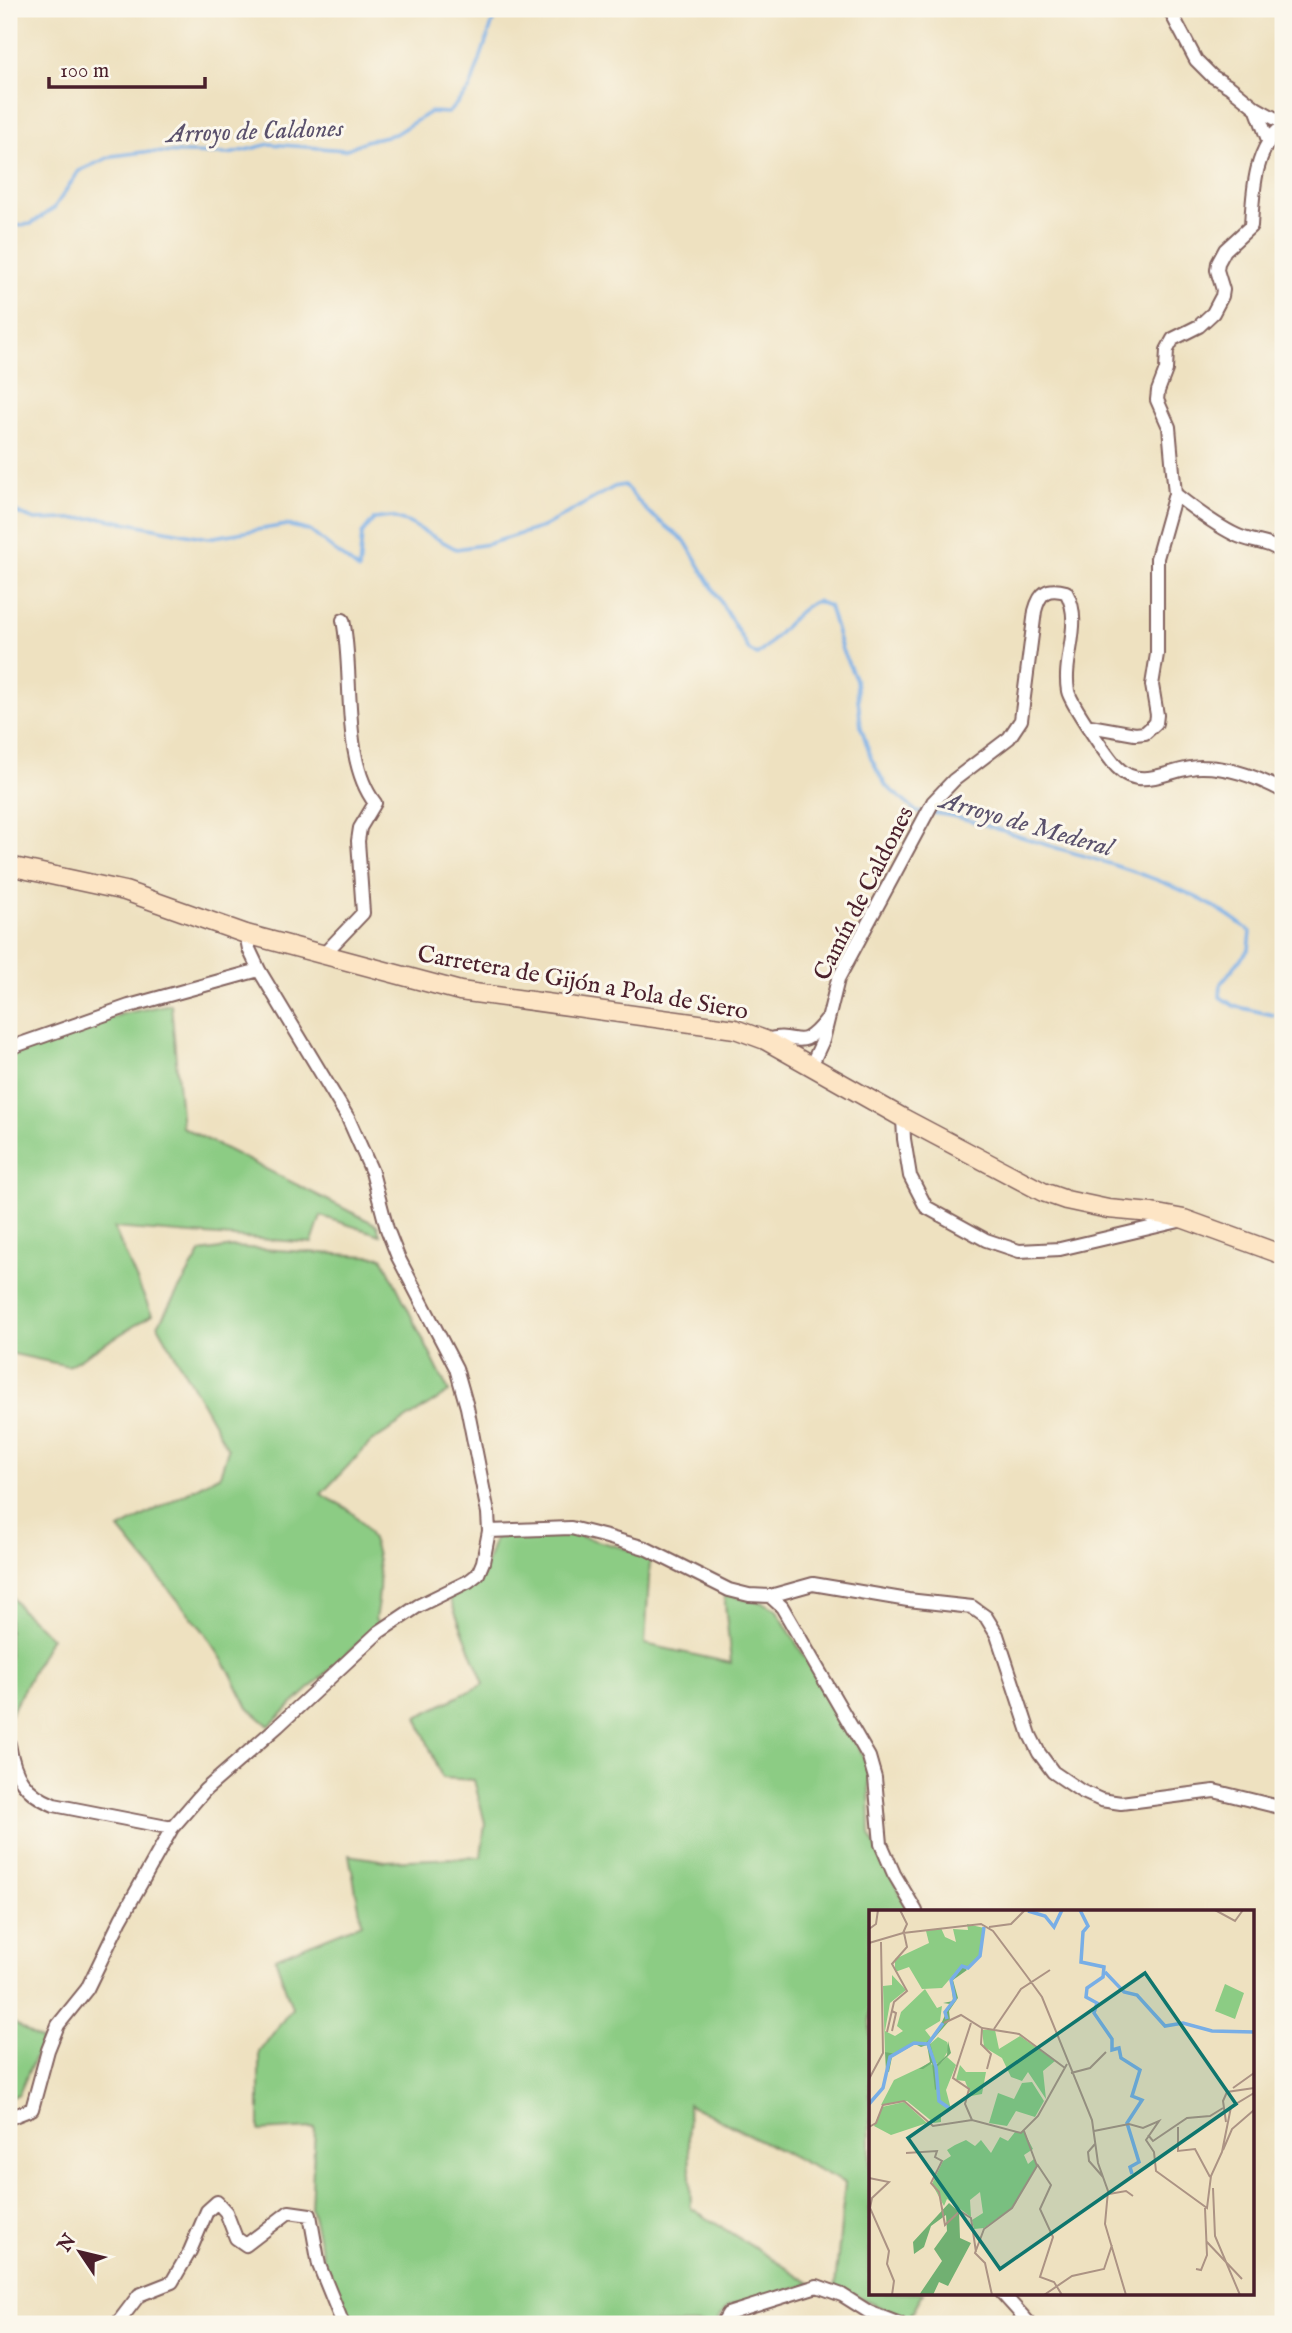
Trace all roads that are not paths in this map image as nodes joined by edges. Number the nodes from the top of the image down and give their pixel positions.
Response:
1 (1169, 9) edge
2 (1256, 108) junction
3 (1283, 125) edge
4 (1268, 140) junction
5 (1175, 494) junction
6 (1283, 553) edge
7 (343, 620) dead end
8 (1090, 726) junction
9 (1283, 791) edge
10 (9, 866) edge
11 (246, 934) junction
12 (324, 954) junction
13 (259, 970) junction
14 (828, 1017) junction
15 (765, 1040) junction
16 (806, 1040) junction
17 (9, 1048) edge
18 (806, 1063) junction
19 (903, 1118) junction
20 (1184, 1219) junction
21 (1283, 1255) edge
22 (489, 1531) junction
23 (770, 1597) junction
24 (9, 1744) edge
25 (1283, 1808) edge
26 (172, 1828) junction
27 (915, 1910) edge
28 (9, 2118) edge
29 (1003, 2294) edge
30 (119, 2324) edge
31 (343, 2324) edge
32 (722, 2324) edge
33 (900, 2324) edge
34 (1030, 2324) edge

1 - 2 street
2 - 3 street
2 - 4 street
3 - 4 street
4 - 5 street
5 - 6 street
5 - 8 street
7 - 12 street
8 - 9 street, Camín de Caldones
8 - 14 street, Camín de Caldones
10 - 11 street, Carretera de Gijón a Pola de Siero
11 - 12 street, Carretera de Gijón a Pola de Siero
11 - 13 street
12 - 15 street, Carretera de Gijón a Pola de Siero
13 - 17 street
13 - 22 street
14 - 16 street, Camín de Caldones
14 - 18 street, Camín de Caldones
15 - 16 street
15 - 18 street, Carretera de Gijón a Pola de Siero
16 - 18 street
18 - 19 street, Carretera de Gijón a Pola de Siero
19 - 20 street, Carretera de Gijón a Pola de Siero
19 - 20 street
20 - 21 street, Carretera de Gijón a Pola de Siero
22 - 23 street
22 - 26 street
23 - 25 street
23 - 27 street
24 - 26 street
26 - 28 street
29 - 34 street
30 - 31 street
32 - 33 street

